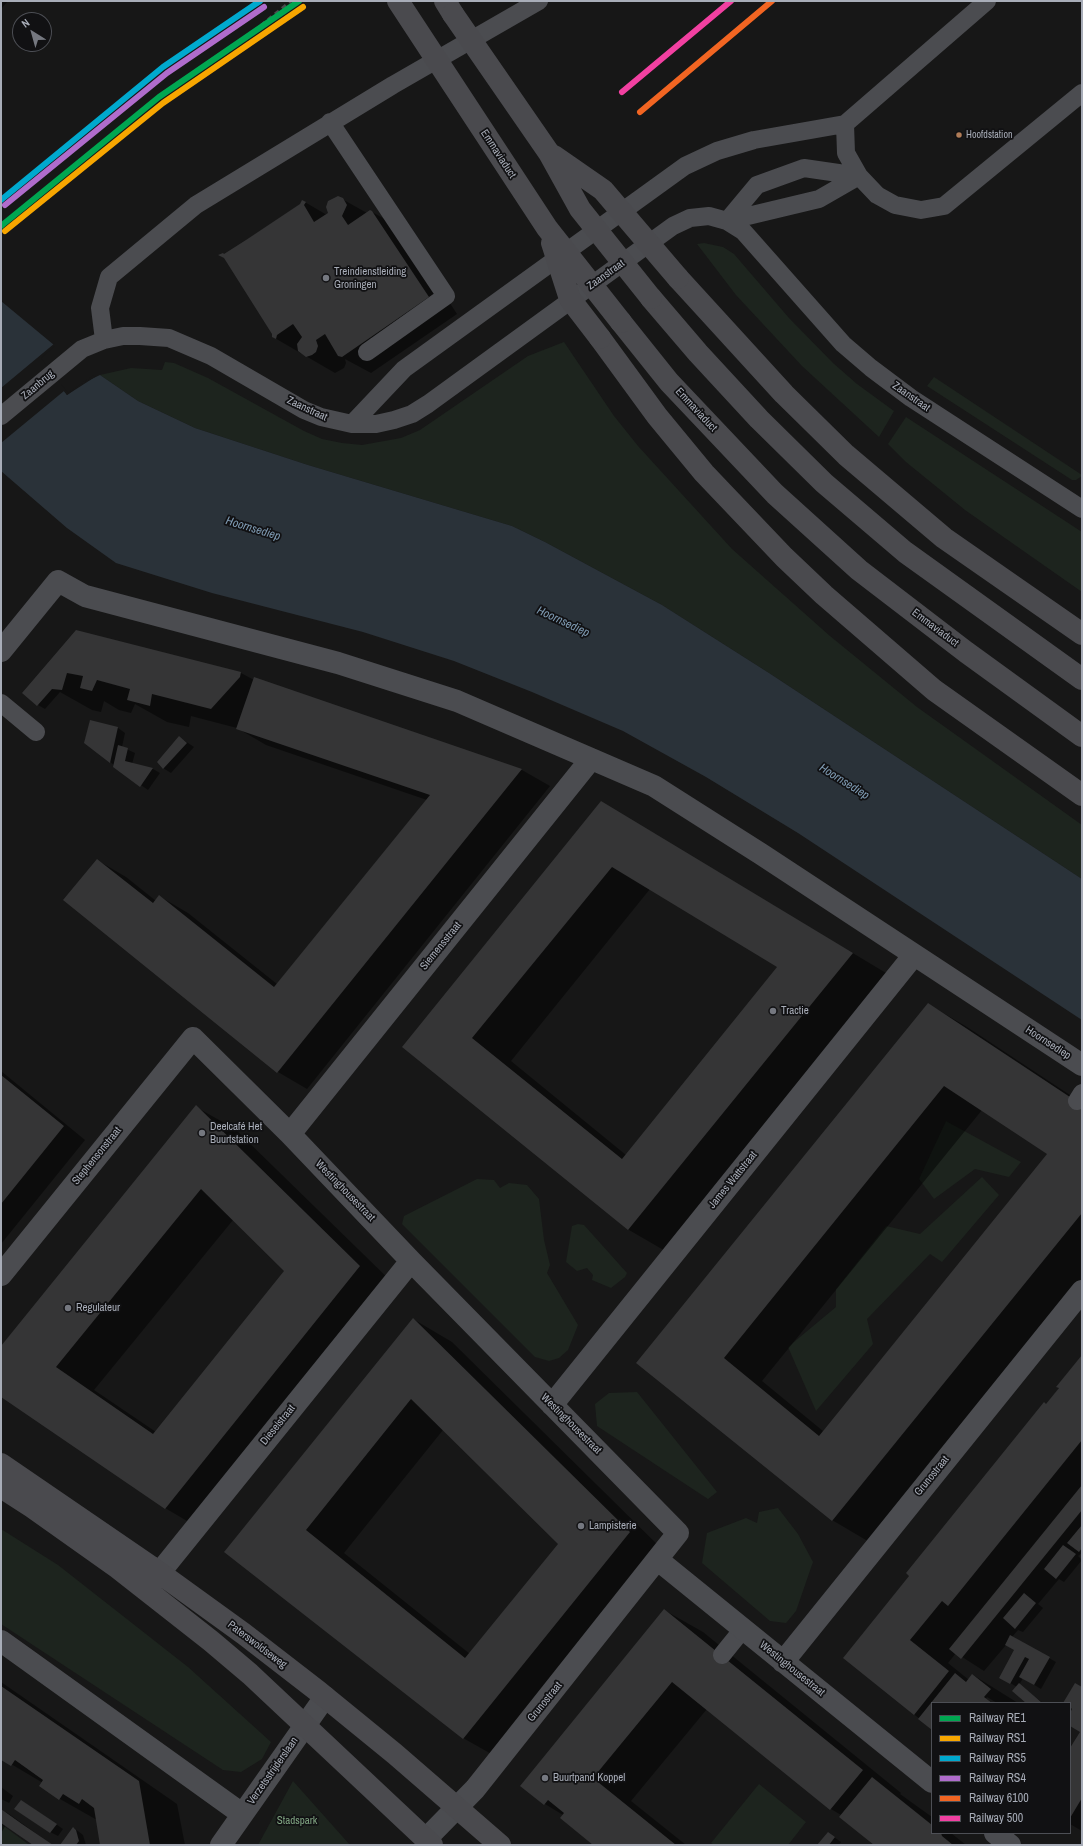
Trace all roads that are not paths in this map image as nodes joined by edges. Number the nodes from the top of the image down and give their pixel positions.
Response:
1 (398, 1) edge
2 (445, 1) edge
3 (539, 1) edge
4 (987, 1) edge
5 (1082, 93) edge
6 (330, 122) junction
7 (845, 124) junction
8 (549, 153) junction
9 (859, 176) junction
10 (727, 221) junction
11 (547, 228) junction
12 (104, 340) junction
13 (367, 352) dead end
14 (76, 354) joint
15 (1, 416) edge
16 (352, 424) junction
17 (1081, 507) edge
18 (1082, 634) edge
19 (1, 651) edge
20 (1082, 679) edge
21 (1, 703) edge
22 (36, 732) dead end
23 (1082, 736) edge
24 (591, 758) junction
25 (1082, 795) edge
26 (914, 955) junction
27 (193, 1038) joint
28 (1082, 1065) edge
29 (290, 1134) junction
30 (411, 1261) junction
31 (1, 1275) edge
32 (1082, 1291) edge
33 (552, 1405) junction
34 (1, 1464) edge
35 (1, 1487) edge
36 (658, 1560) junction
37 (160, 1573) junction
38 (146, 1590) junction
39 (743, 1629) junction
40 (1, 1641) edge
41 (722, 1655) dead end
42 (783, 1662) junction
43 (325, 1697) junction
44 (305, 1726) junction
45 (931, 1781) edge
46 (458, 1808) junction
47 (242, 1814) junction
48 (996, 1834) edge
49 (429, 1842) edge
50 (221, 1845) edge
51 (500, 1845) edge
52 (1010, 1845) edge

1 - 11 main road, Emmaviaduct, bridge
2 - 8 main road, bridge
3 - 6 lane
4 - 7 lane
5 - 9 lane
6 - 12 lane
6 - 13 lane
7 - 9 lane
7 - 16 lane
8 - 18 main road, bridge
8 - 20 main road, bridge
9 - 10 lane
9 - 10 lane
10 - 16 lane, Zaanstraat
10 - 17 lane, Zaanstraat
11 - 23 main road, Emmaviaduct, bridge
11 - 25 main road, bridge
12 - 14 lane, Zaanstraat
12 - 16 lane, Zaanstraat
14 - 15 lane, Zaanbrug
19 - 24 street, Hoornsediep
21 - 22 lane
24 - 26 street, Hoornsediep
24 - 29 street, Siemensstraat
26 - 28 street, Hoornsediep
26 - 33 street, James Wattstraat
27 - 29 street, Westinghousestraat
27 - 31 street, Stephensonstraat
29 - 30 street, Westinghousestraat
30 - 33 street, Westinghousestraat
30 - 37 street, Dieselstraat
32 - 42 street, Grunostraat
33 - 36 street, Westinghousestraat
34 - 37 main road, Paterswoldseweg
35 - 38 main road
36 - 39 street, Westinghousestraat
36 - 46 street, Grunostraat
37 - 38 street, Dieselstraat
37 - 43 main road, Paterswoldseweg
38 - 44 main road
39 - 41 lane
39 - 42 street, Westinghousestraat
40 - 47 street
42 - 45 street, Westinghousestraat
43 - 44 street, Verzetsstrijderslaan
43 - 46 main road, Paterswoldseweg
44 - 47 street, Verzetsstrijderslaan
44 - 49 main road
46 - 49 street, Grunostraat
46 - 51 main road, Paterswoldseweg
47 - 50 street, Verzetsstrijderslaan
48 - 52 street

